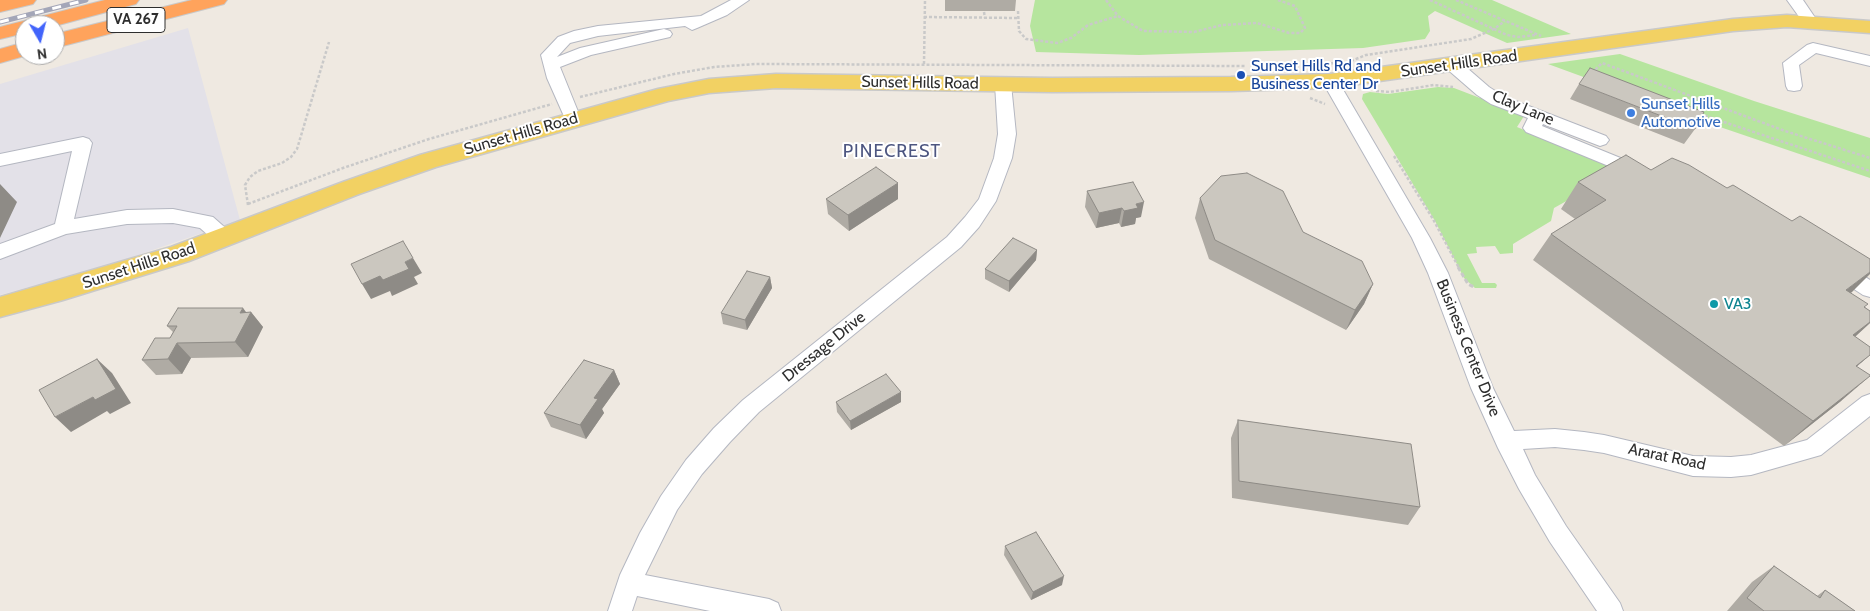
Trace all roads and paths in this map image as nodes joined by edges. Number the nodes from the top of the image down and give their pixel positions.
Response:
1 (26, 0) edge
2 (129, 0) edge
3 (217, 0) edge
4 (741, 0) edge
5 (925, 0) edge
6 (1106, 0) edge
7 (1278, 0) edge
8 (1430, 0) edge
9 (1456, 0) edge
10 (1795, 0) edge
11 (0, 6) edge
12 (1018, 11) dead end
13 (984, 12) dead end
14 (1118, 16) junction
15 (65, 17) edge
16 (924, 17) junction
17 (985, 18) junction
18 (1018, 18) junction
19 (1810, 22) junction
20 (1870, 27) edge
21 (15, 29) edge
22 (0, 33) edge
23 (65, 38) edge
24 (329, 42) dead end
25 (15, 52) edge
26 (0, 56) edge
27 (1870, 61) edge
28 (924, 64) dead end
29 (1453, 64) junction
30 (1604, 77) edge
31 (1330, 81) junction
32 (1004, 84) junction
33 (1794, 86) dead end
34 (1461, 89) dead end
35 (1371, 91) dead end
36 (1310, 98) dead end
37 (1317, 100) dead end
38 (1694, 112) edge
39 (1538, 116) junction
40 (573, 119) junction
41 (1600, 140) dead end
42 (1870, 158) edge
43 (0, 160) edge
44 (1870, 171) edge
45 (1658, 180) edge
46 (1418, 196) dead end
47 (254, 225) junction
48 (63, 228) junction
49 (223, 237) junction
50 (0, 252) edge
51 (1825, 261) edge
52 (1474, 287) dead end
53 (1870, 290) edge
54 (0, 307) edge
55 (1870, 403) edge
56 (1506, 441) junction
57 (629, 583) junction
58 (620, 611) edge
59 (769, 611) edge
60 (1611, 611) edge

1 - 11 highway
2 - 15 highway
3 - 23 highway, VA 267
4 - 40 street
5 - 16 path
6 - 14 path
7 - 14 path
8 - 9 path
10 - 19 street
12 - 18 path
13 - 17 path
14 - 18 path
16 - 17 path
16 - 28 path
17 - 18 path
19 - 20 main road, Sunset Hills Road
19 - 29 main road, Sunset Hills Road
21 - 22 highway
24 - 47 path
25 - 26 highway
27 - 33 street
29 - 31 main road, Sunset Hills Road
29 - 39 street, Clay Lane
30 - 42 path
31 - 32 main road, Sunset Hills Road
31 - 56 street, Business Center Drive
32 - 40 main road, Sunset Hills Road
32 - 57 street, Dressage Drive
34 - 35 path
36 - 37 path
38 - 44 path
39 - 41 street, Clay Lane
39 - 45 street
40 - 47 main road, Sunset Hills Road
43 - 48 street
46 - 52 path
47 - 49 main road, Sunset Hills Road
48 - 49 street
48 - 50 street
49 - 54 main road, Sunset Hills Road
51 - 53 street
55 - 56 street, Ararat Road
56 - 60 street, Business Center Drive
57 - 58 street, Dressage Drive
57 - 59 street

